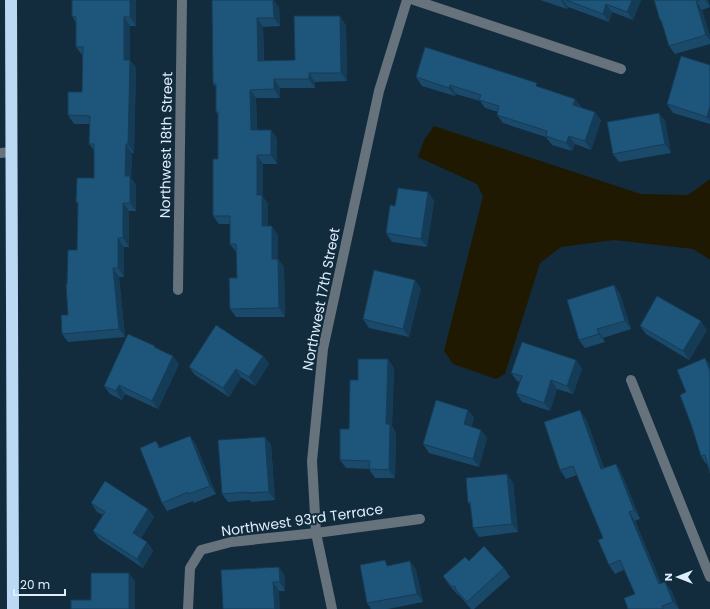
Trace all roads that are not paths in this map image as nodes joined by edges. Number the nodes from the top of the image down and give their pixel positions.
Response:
1 (11, 0) edge
2 (182, 0) edge
3 (407, 0) edge
4 (414, 0) edge
5 (621, 70) dead end
6 (0, 152) edge
7 (12, 152) junction
8 (178, 290) dead end
9 (631, 380) dead end
10 (420, 519) dead end
11 (316, 533) junction
12 (710, 577) edge
13 (14, 609) edge
14 (188, 609) edge
15 (332, 609) edge

1 - 7 highway
2 - 8 street, Northwest 18th Street
3 - 11 street, Northwest 17th Street
4 - 5 street
6 - 7 street
7 - 13 highway
9 - 12 street
10 - 11 street, Northwest 93rd Terrace
11 - 14 street, Northwest 93rd Terrace
11 - 15 street, Northwest 17th Street

